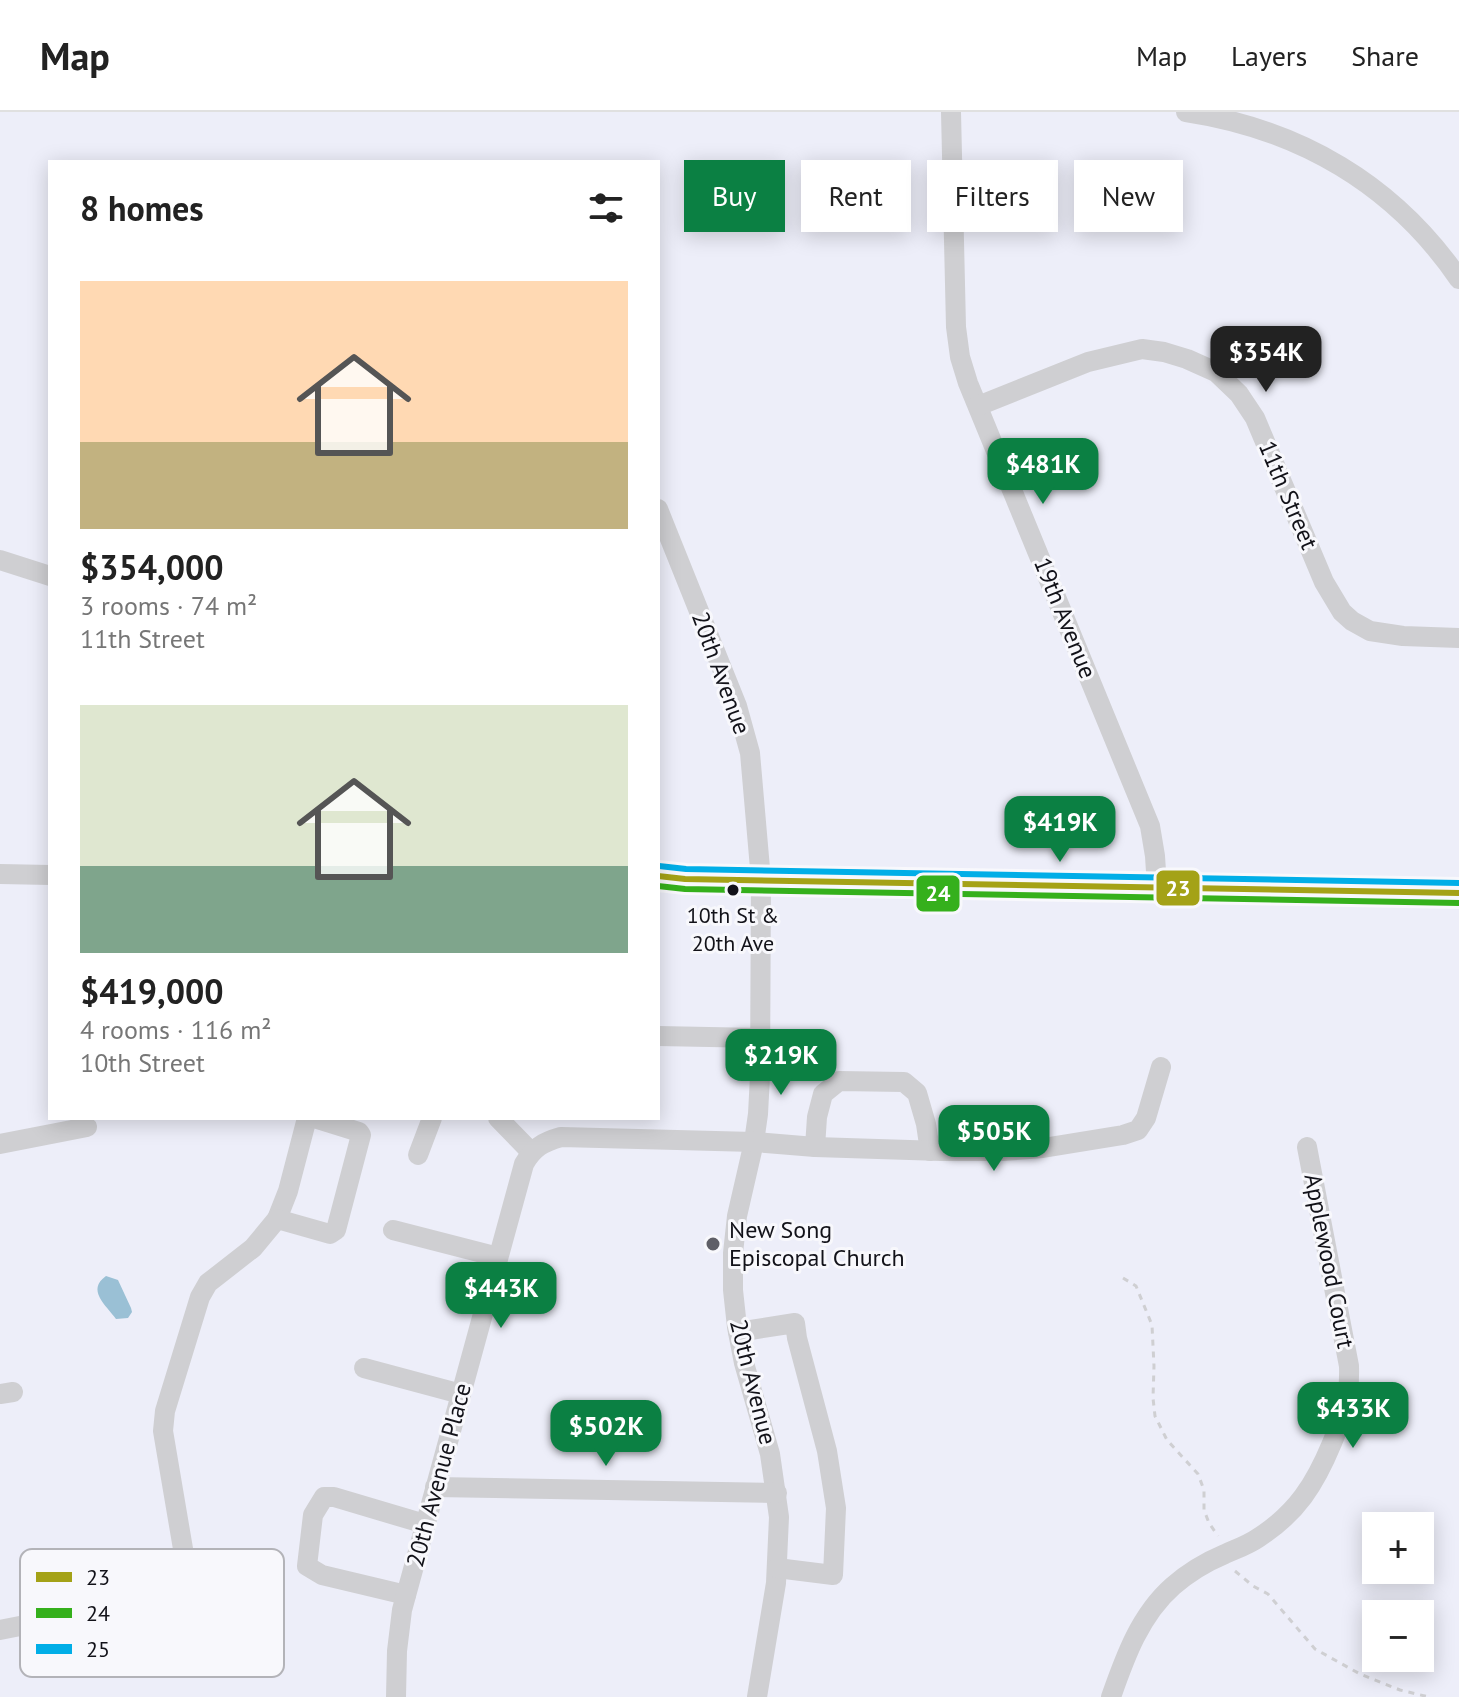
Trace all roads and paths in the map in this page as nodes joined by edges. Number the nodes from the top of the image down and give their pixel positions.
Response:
1 (951, 112) edge
2 (1186, 112) edge
3 (1458, 274) edge
4 (978, 406) junction
5 (660, 514) edge
6 (0, 560) edge
7 (48, 575) edge
8 (1459, 638) edge
9 (0, 874) edge
10 (48, 875) edge
11 (660, 876) edge
12 (761, 880) junction
13 (1157, 887) junction
14 (1459, 893) edge
15 (660, 1036) edge
16 (760, 1038) junction
17 (1161, 1067) dead end
18 (306, 1120) edge
19 (320, 1120) edge
20 (431, 1120) edge
21 (500, 1120) edge
22 (87, 1127) dead end
23 (754, 1142) junction
24 (0, 1144) edge
25 (815, 1147) junction
26 (1307, 1147) dead end
27 (930, 1151) junction
28 (531, 1152) junction
29 (418, 1155) dead end
30 (277, 1219) junction
31 (393, 1230) dead end
32 (498, 1257) junction
33 (1123, 1278) dead end
34 (738, 1332) junction
35 (364, 1368) dead end
36 (461, 1394) junction
37 (435, 1487) junction
38 (777, 1493) junction
39 (425, 1524) junction
40 (183, 1549) edge
41 (1225, 1553) junction
42 (777, 1568) junction
43 (406, 1595) junction
44 (20, 1626) edge
45 (0, 1630) edge
46 (396, 1697) edge
47 (757, 1697) edge
48 (1111, 1697) edge
49 (1429, 1697) edge

1 - 4 street, 19th Avenue
2 - 3 street
4 - 8 street, 11th Street
4 - 13 street, 19th Avenue
5 - 12 street, 20th Avenue
6 - 7 street
9 - 10 street
11 - 12 street
12 - 13 street
12 - 16 street, 20th Avenue
13 - 14 street
15 - 16 street
16 - 23 street, 20th Avenue
17 - 27 street
18 - 30 street
19 - 30 street
20 - 29 street
21 - 28 street
22 - 24 street
23 - 25 street
23 - 28 street
23 - 34 street, 20th Avenue
25 - 27 street
25 - 27 street
26 - 41 street, Applewood Court
28 - 32 street, 20th Avenue Place
30 - 40 street
31 - 32 street
32 - 36 street, 20th Avenue Place
33 - 41 path
34 - 38 street, 20th Avenue
34 - 42 street
35 - 36 street
36 - 37 street, 20th Avenue Place
37 - 38 street
37 - 39 street, 20th Avenue Place
38 - 42 street, 20th Avenue
39 - 43 street, 20th Avenue Place
39 - 43 street
41 - 48 street, Applewood Court
41 - 49 path
42 - 47 street, 20th Avenue
43 - 46 street, 20th Avenue Place
44 - 45 street

